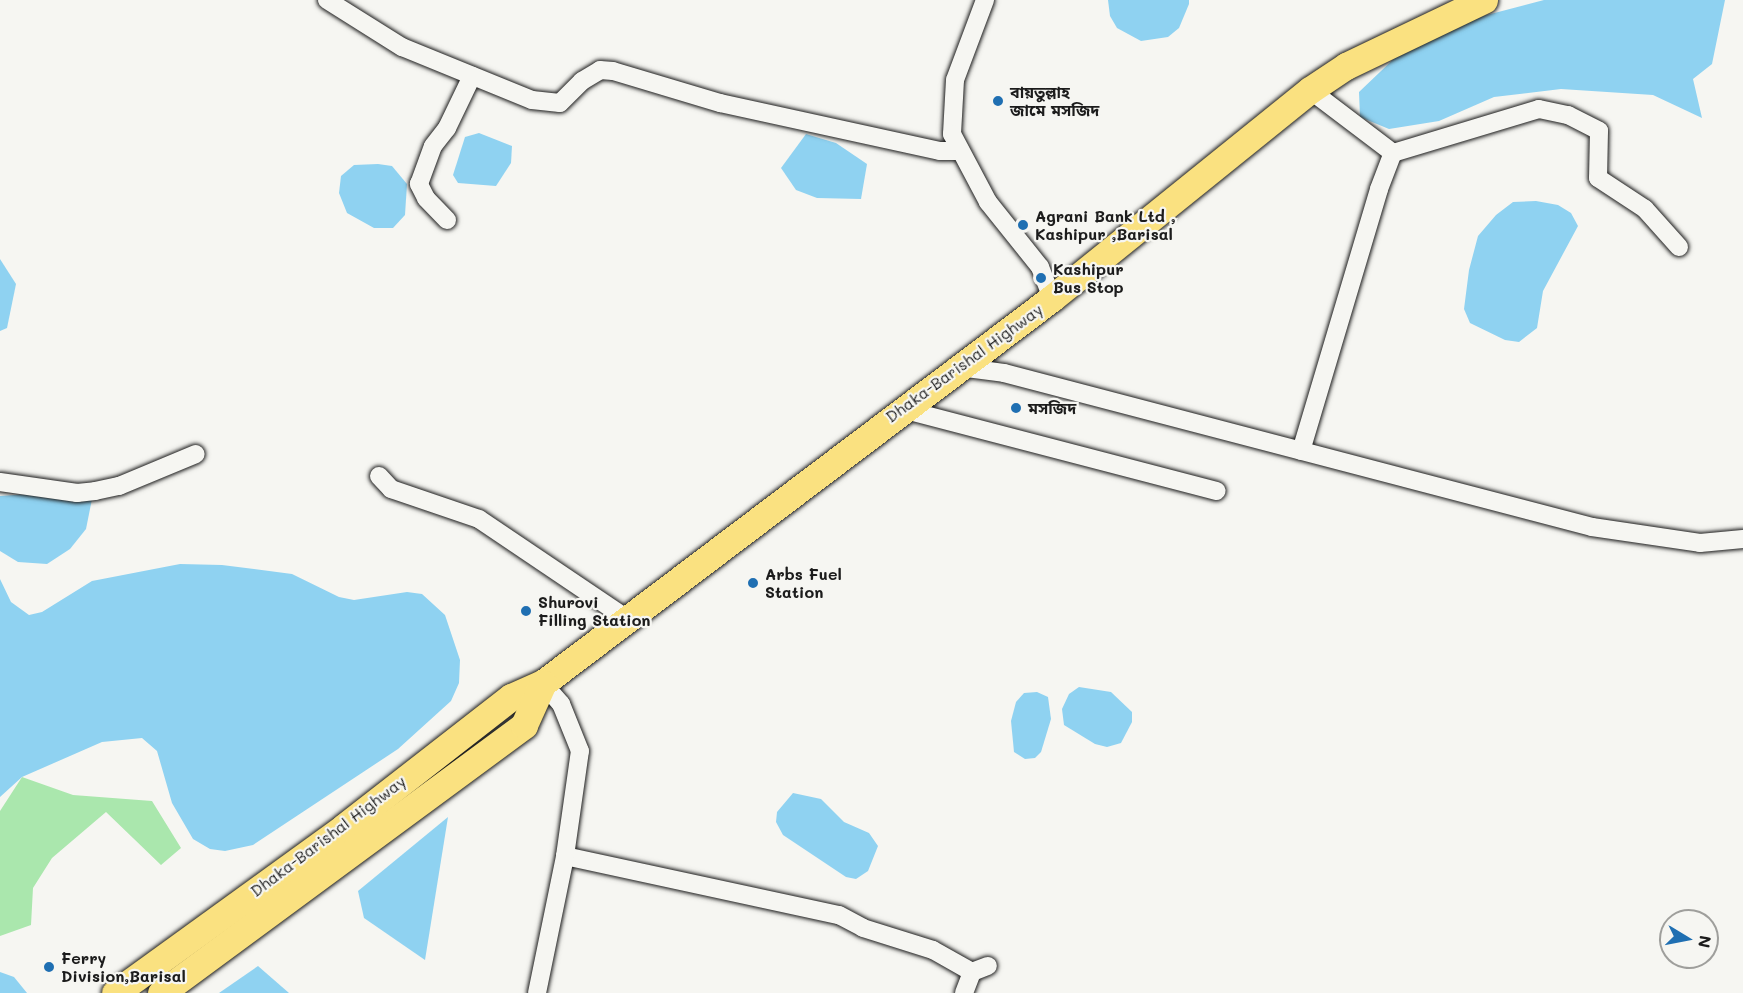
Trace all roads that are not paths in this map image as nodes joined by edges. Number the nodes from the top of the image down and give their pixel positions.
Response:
1 (327, 0) edge
2 (985, 0) edge
3 (1484, 0) edge
4 (472, 76) junction
5 (1310, 90) junction
6 (959, 151) junction
7 (1393, 153) junction
8 (447, 220) dead end
9 (1679, 247) dead end
10 (1052, 298) junction
11 (959, 367) junction
12 (902, 409) junction
13 (1301, 451) junction
14 (196, 454) dead end
15 (379, 476) dead end
16 (0, 482) edge
17 (1216, 491) dead end
18 (1743, 539) edge
19 (626, 618) junction
20 (543, 683) junction
21 (565, 856) junction
22 (114, 993) edge
23 (161, 993) edge
24 (537, 993) edge
25 (964, 993) edge

1 - 4 street
2 - 6 street
3 - 5 highway, Dhaka-Barishal Highway
4 - 6 street
4 - 8 street
5 - 7 street
5 - 10 highway, Dhaka-Barishal Highway
6 - 10 street
7 - 9 street
7 - 13 street
10 - 11 highway, Dhaka-Barishal Highway
11 - 12 highway, Dhaka-Barishal Highway
11 - 13 street
12 - 17 street
12 - 19 highway, Dhaka-Barishal Highway
13 - 18 street
14 - 16 street
15 - 19 street
19 - 20 highway, Dhaka-Barishal Highway
20 - 21 street
20 - 22 highway, Dhaka-Barishal Highway
20 - 23 highway, Dhaka-Barishal Highway
21 - 24 street
21 - 25 street

